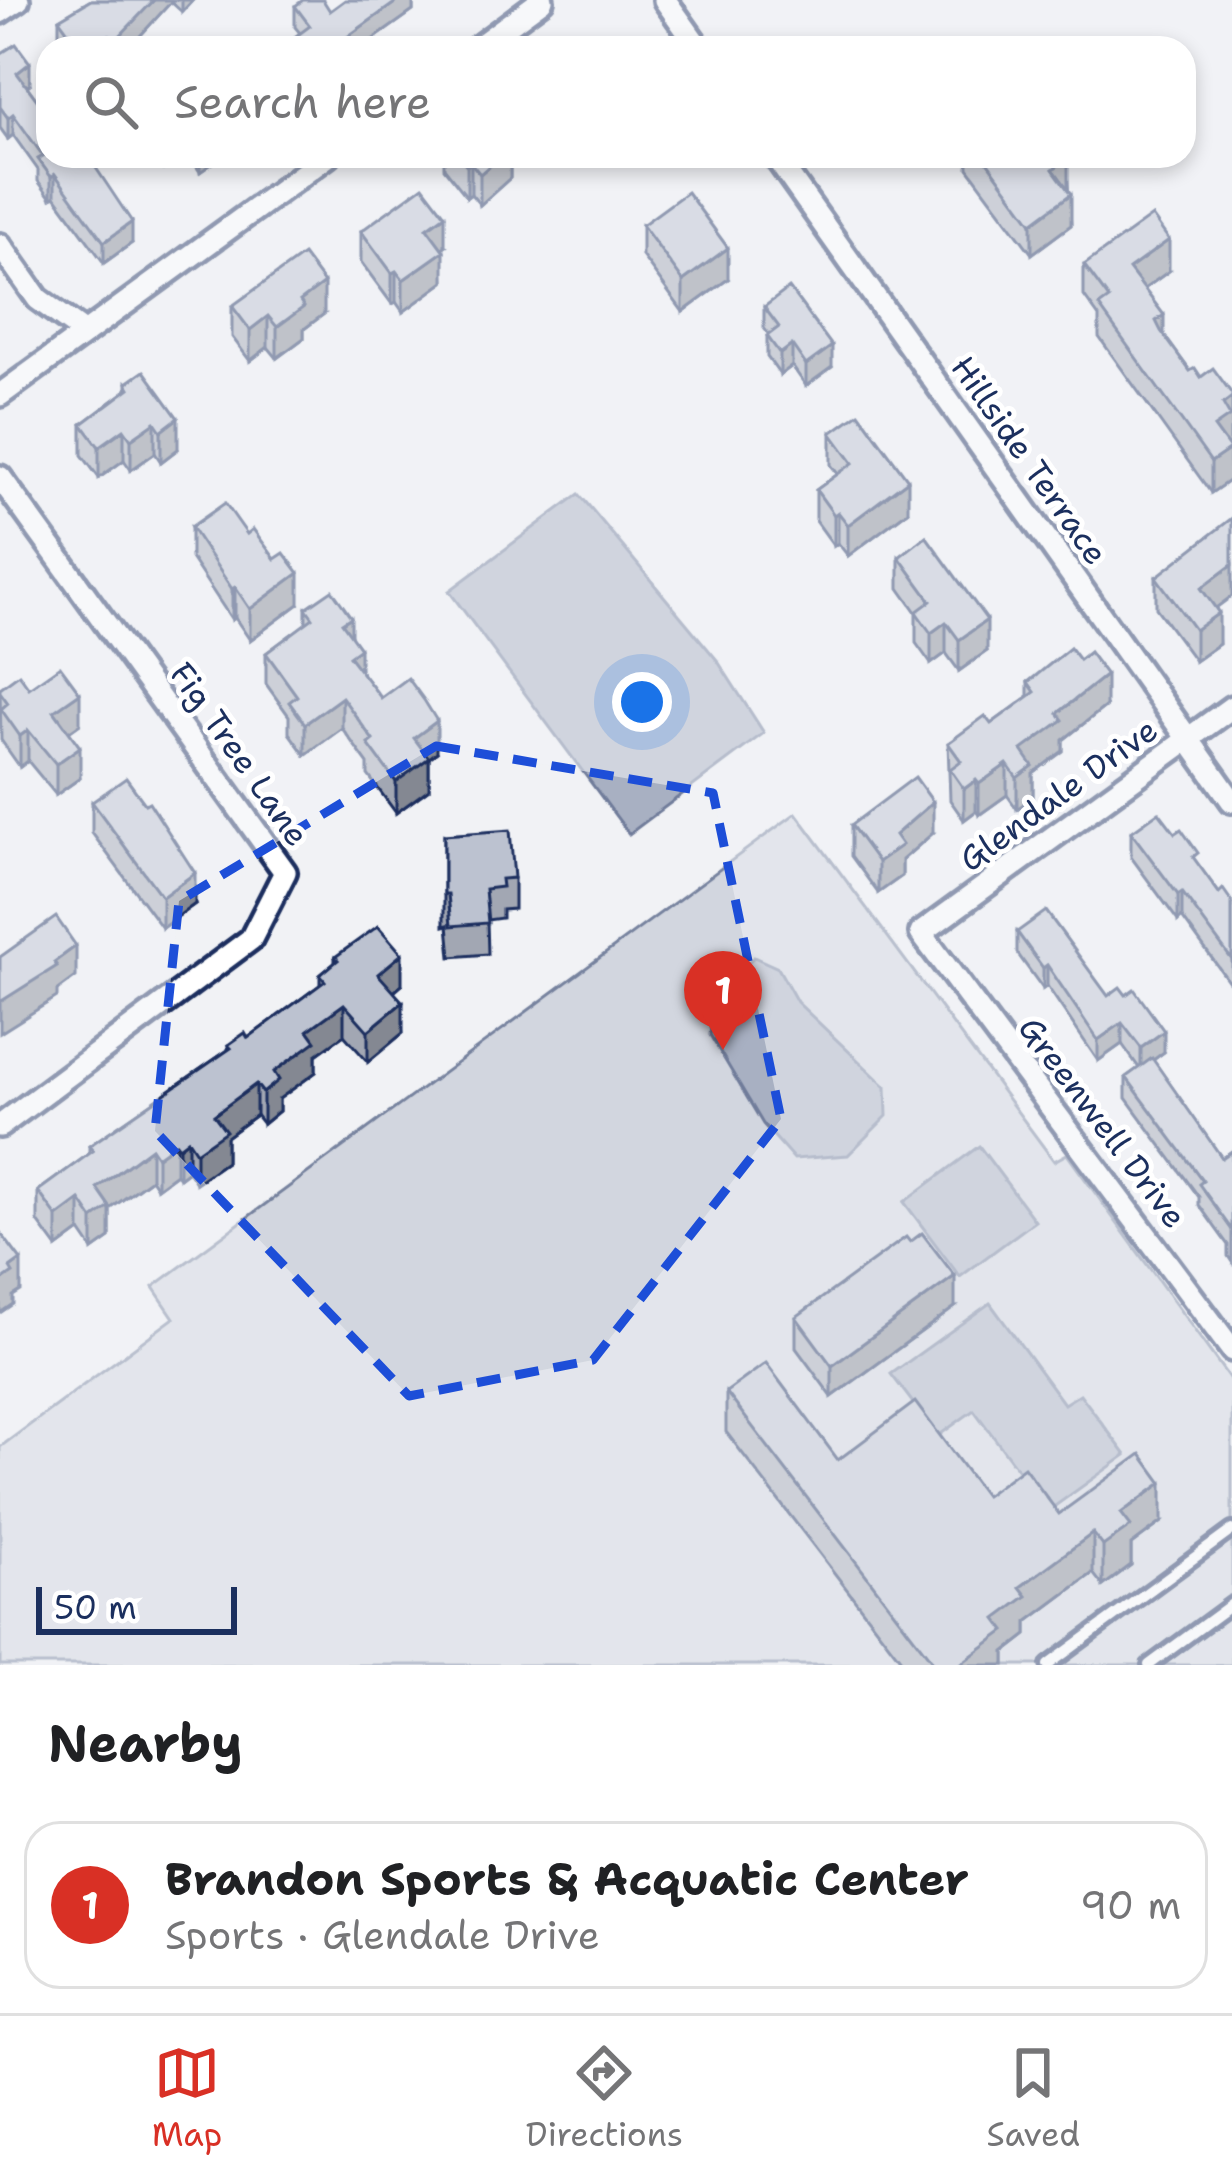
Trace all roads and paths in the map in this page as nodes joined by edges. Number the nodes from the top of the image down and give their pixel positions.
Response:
1 (17, 0) edge
2 (542, 0) edge
3 (665, 0) edge
4 (0, 12) edge
5 (492, 36) edge
6 (690, 36) edge
7 (312, 168) edge
8 (783, 168) edge
9 (0, 244) edge
10 (85, 333) junction
11 (0, 394) edge
12 (0, 477) edge
13 (1232, 707) edge
14 (1187, 741) junction
15 (1232, 801) edge
16 (921, 933) joint
17 (0, 1126) edge
18 (1232, 1350) edge
19 (1232, 1530) edge
20 (1232, 1604) edge
21 (1067, 1652) junction
22 (1048, 1665) edge
23 (1077, 1665) edge
24 (1149, 1665) edge

1 - 4 street
2 - 5 street
3 - 6 street
7 - 10 street
8 - 14 street, Hillside Terrace
9 - 10 street
10 - 11 street
12 - 17 street, Fig Tree Lane
13 - 14 street, Glendale Drive
14 - 15 street, Hillside Terrace
14 - 16 street, Glendale Drive
16 - 18 street, Greenwell Drive
19 - 21 lane
20 - 24 lane
21 - 22 lane
21 - 23 lane

